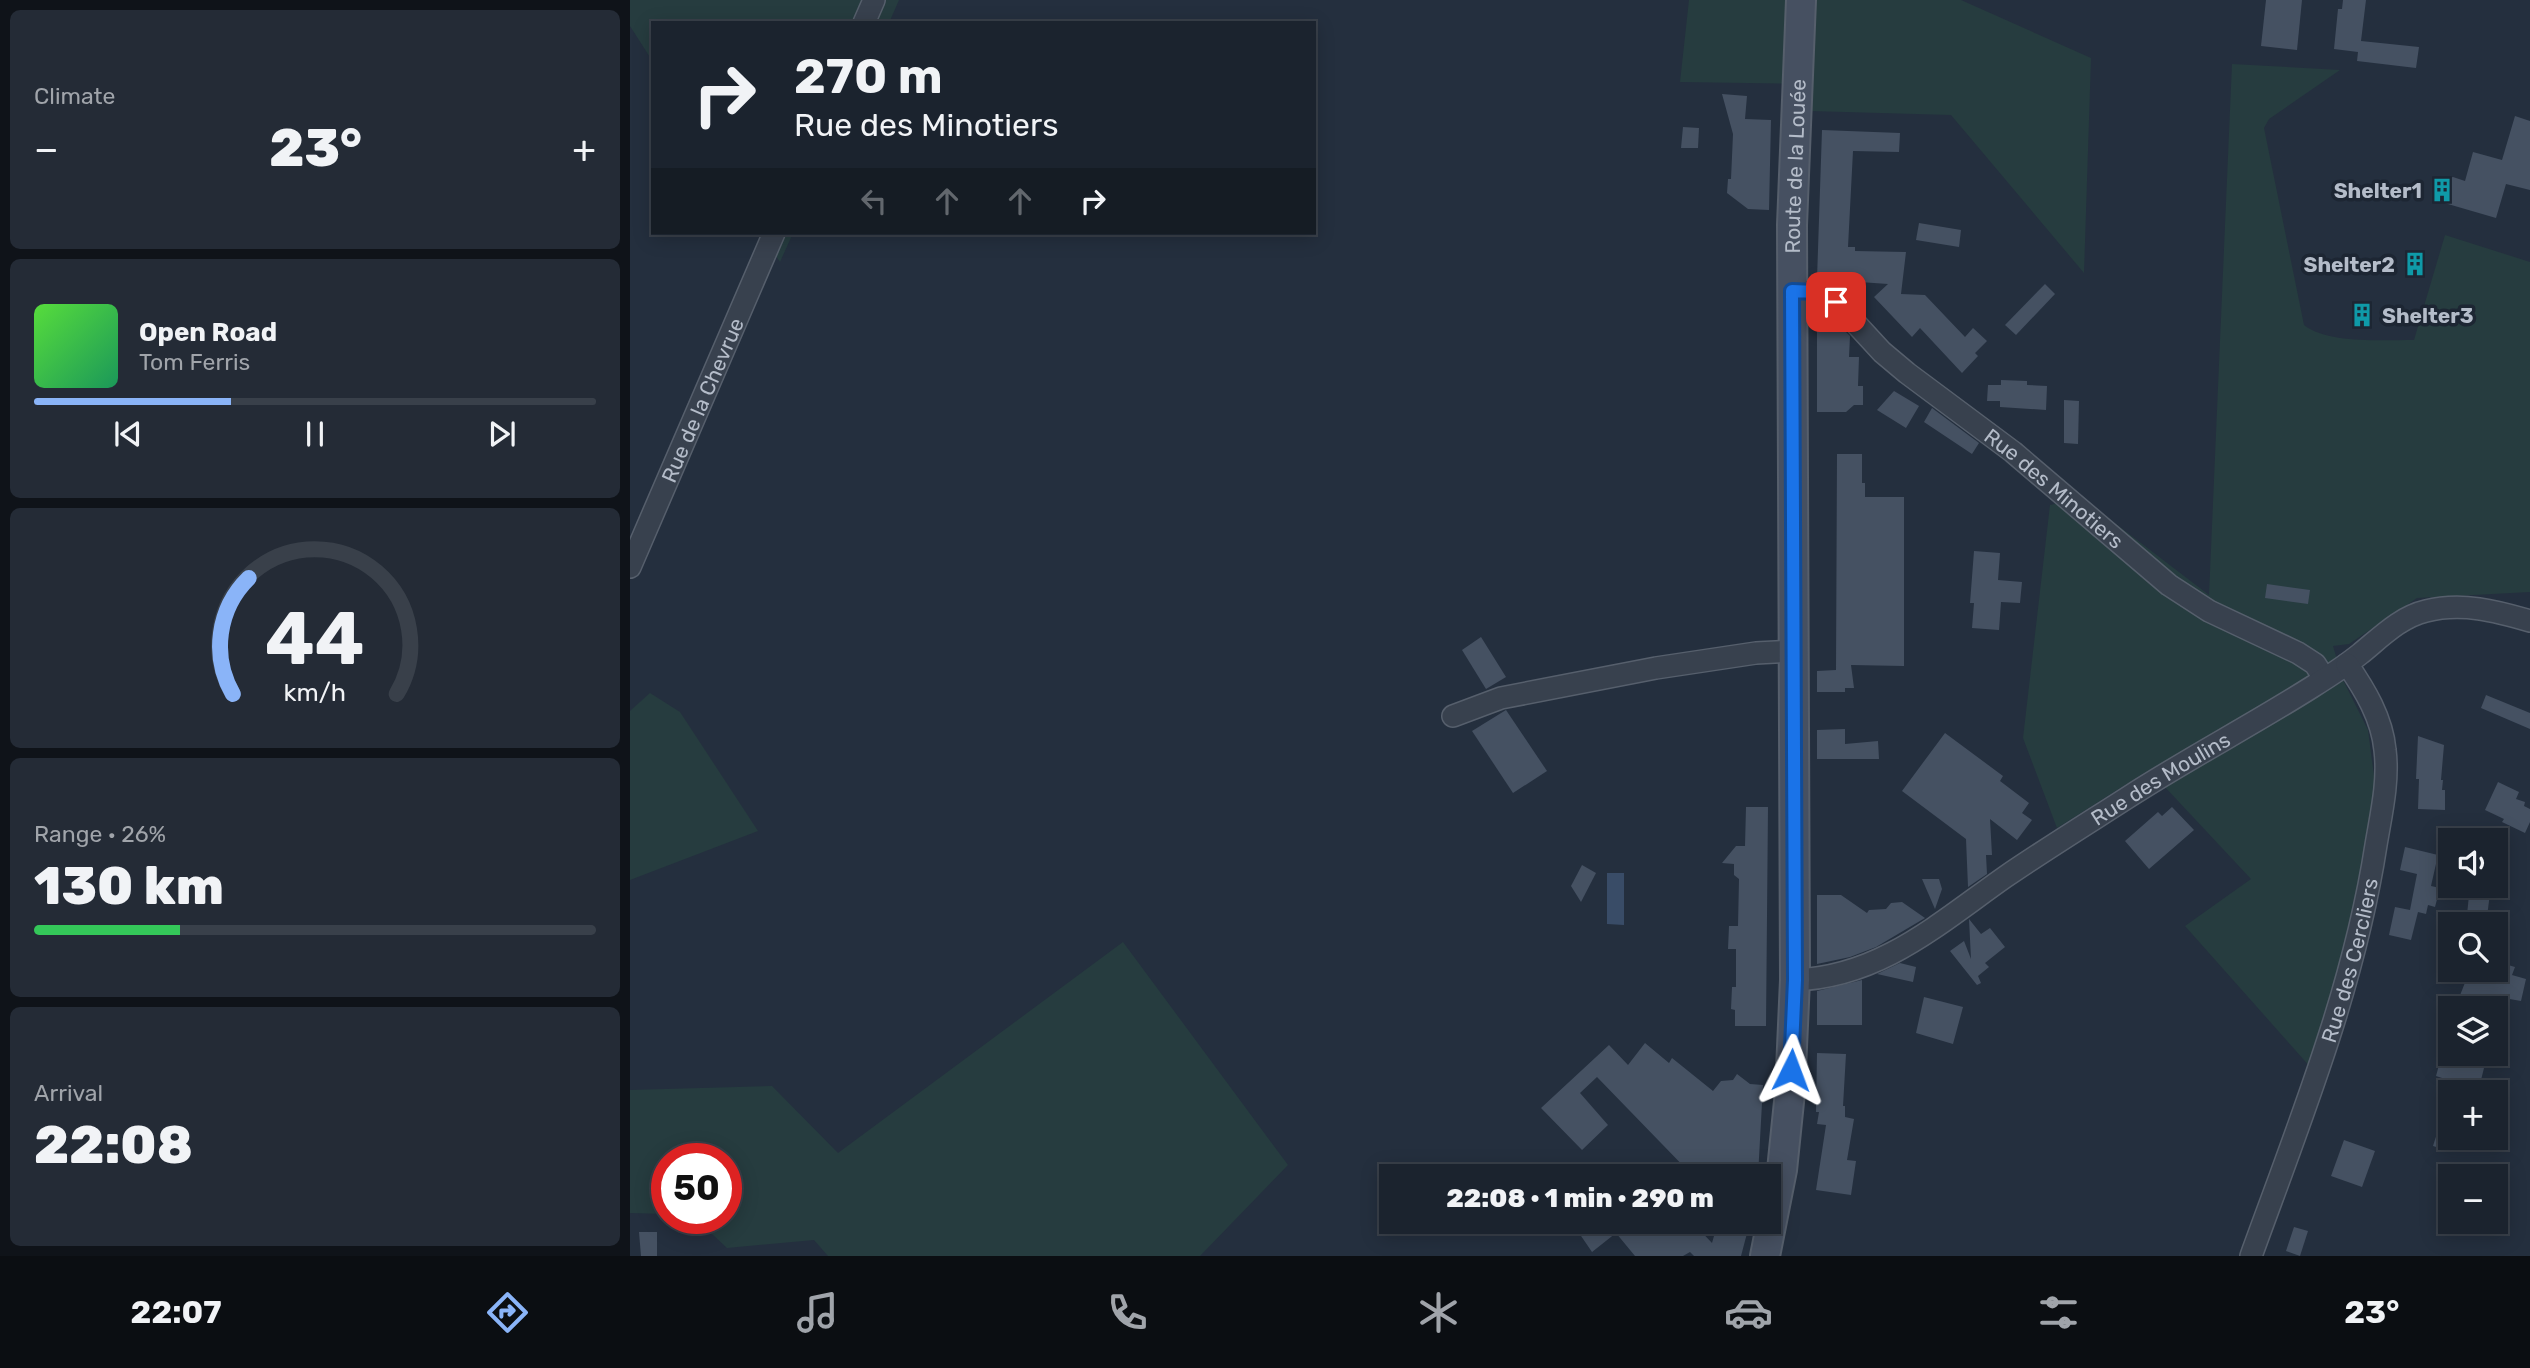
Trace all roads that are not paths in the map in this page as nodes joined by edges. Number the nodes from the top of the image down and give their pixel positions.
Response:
1 (874, 0) edge
2 (1801, 0) edge
3 (865, 21) edge
4 (773, 235) edge
5 (1792, 291) junction
6 (630, 567) edge
7 (2530, 621) edge
8 (1793, 651) junction
9 (2347, 664) junction
10 (2324, 678) junction
11 (1452, 716) dead end
12 (1795, 980) junction
13 (1765, 1256) edge
14 (2251, 1256) edge

1 - 3 street
2 - 5 main road, Route de la Louée
4 - 6 street, Rue de la Chevrue
5 - 8 main road, Route de la Louée
5 - 10 street, Rue des Minotiers
7 - 9 street, Rue des Moulins
8 - 11 street
8 - 12 main road, Route de la Louée
9 - 10 street, Rue des Moulins
9 - 14 street, Rue des Cercliers
10 - 12 street, Rue des Moulins
12 - 13 main road, Route de la Louée

